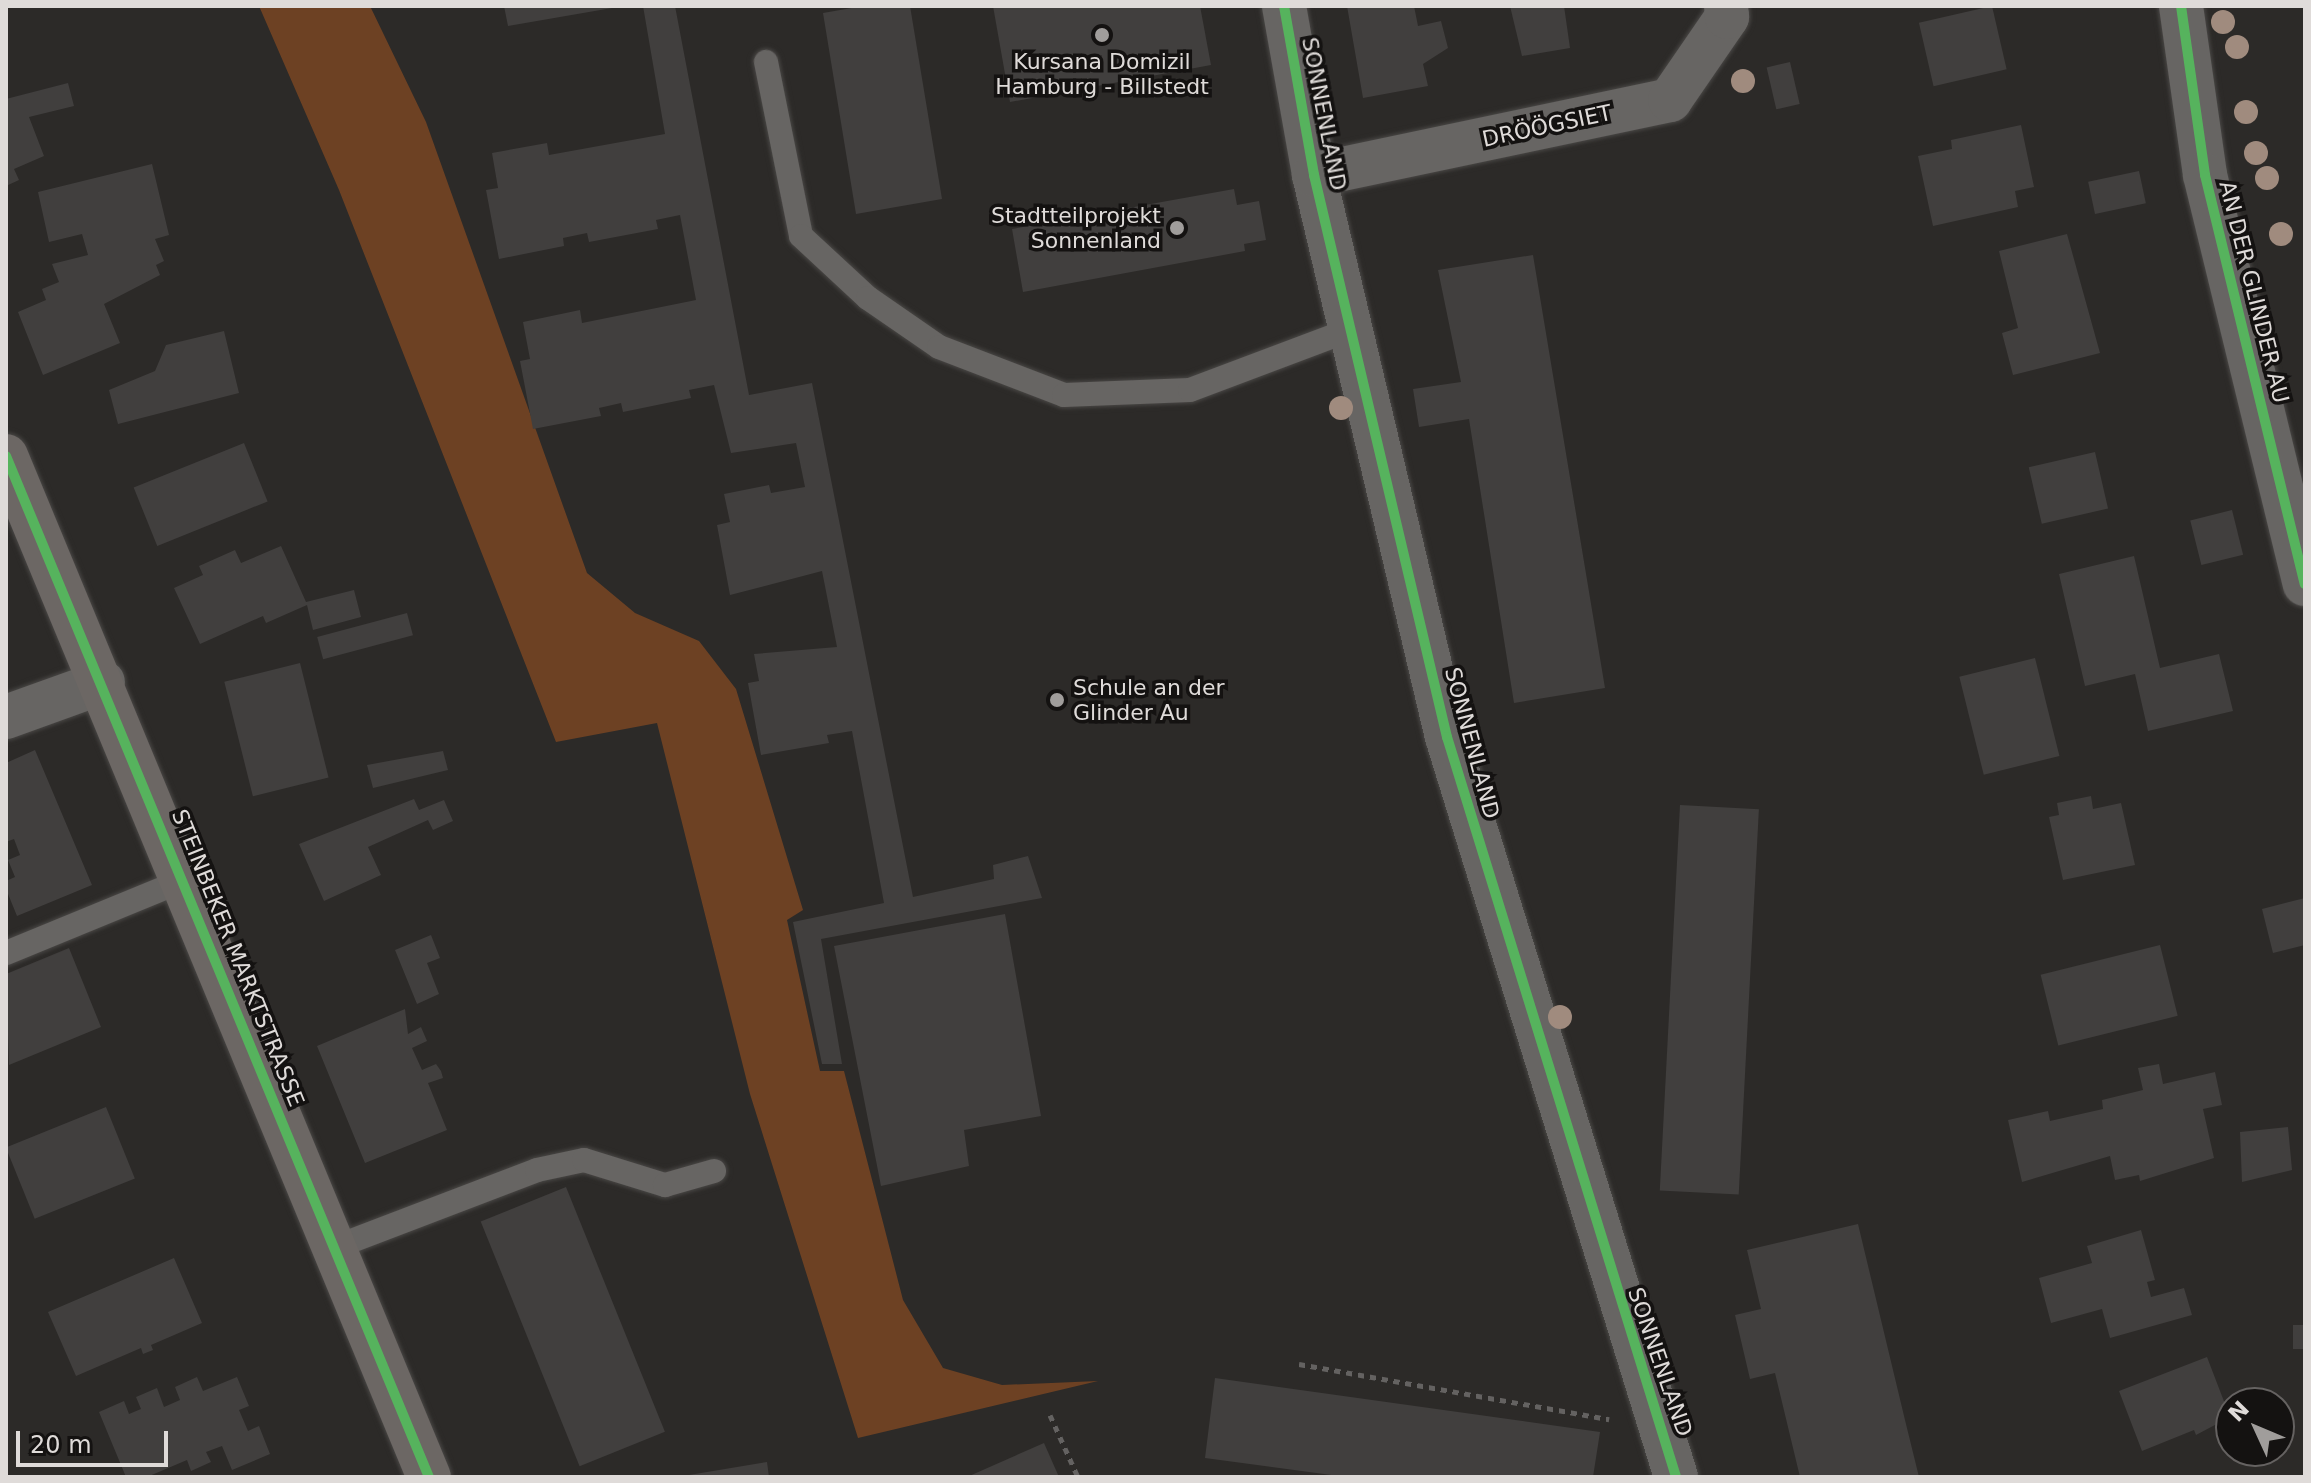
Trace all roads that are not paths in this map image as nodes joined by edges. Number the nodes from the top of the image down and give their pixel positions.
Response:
1 (1284, 6) edge
2 (1726, 6) edge
3 (2181, 6) edge
4 (766, 62) dead end
5 (1314, 175) junction
6 (1350, 330) junction
7 (6, 456) edge
8 (2305, 584) edge
9 (103, 682) junction
10 (6, 717) edge
11 (186, 879) junction
12 (6, 953) edge
13 (714, 1171) dead end
14 (333, 1248) junction
15 (429, 1477) edge
16 (1676, 1477) edge

1 - 5 street, SONNENLAND
2 - 5 street, DRÖÖGSIET
3 - 8 street, AN DER GLINDER AU
4 - 6 lane
5 - 6 street, SONNENLAND
6 - 16 street, SONNENLAND
7 - 9 street, STEINBEKER MARKTSTRASSE
9 - 10 street
9 - 11 street, STEINBEKER MARKTSTRASSE
11 - 12 lane
11 - 14 street, STEINBEKER MARKTSTRASSE
13 - 14 lane
14 - 15 street, STEINBEKER MARKTSTRASSE

